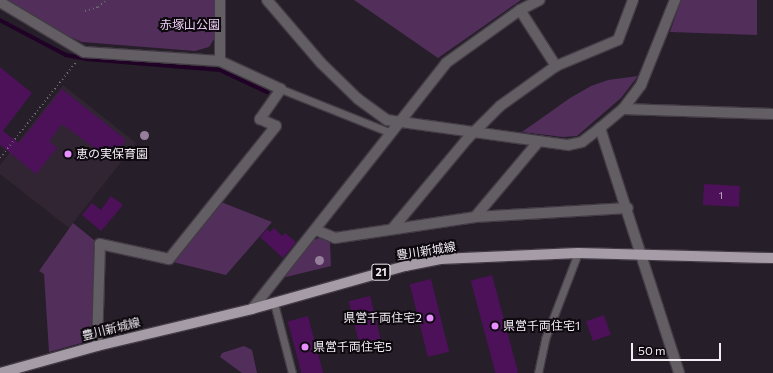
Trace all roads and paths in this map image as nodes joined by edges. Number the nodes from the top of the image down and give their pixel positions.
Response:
1 (107, 0) edge
2 (220, 0) edge
3 (267, 0) edge
4 (540, 0) edge
5 (633, 0) edge
6 (675, 0) edge
7 (0, 2) edge
8 (520, 10) junction
9 (85, 11) dead end
10 (84, 52) junction
11 (220, 61) junction
12 (556, 66) junction
13 (281, 89) junction
14 (623, 109) junction
15 (773, 114) edge
16 (401, 123) junction
17 (600, 128) junction
18 (476, 132) junction
19 (391, 133) junction
20 (539, 142) junction
21 (0, 158) edge
22 (628, 208) junction
23 (475, 217) junction
24 (393, 228) junction
25 (316, 230) junction
26 (578, 253) junction
27 (639, 255) junction
28 (773, 258) edge
29 (274, 303) junction
30 (252, 309) junction
31 (97, 346) junction
32 (0, 373) edge
33 (292, 373) edge
34 (538, 373) edge
35 (678, 373) edge

1 - 9 path
2 - 11 street
3 - 16 street
4 - 8 street
5 - 12 street
6 - 14 street
7 - 10 street
8 - 12 street
8 - 16 street
10 - 11 street
10 - 21 path
11 - 13 street
12 - 18 street
13 - 19 lane
13 - 31 street
14 - 15 street
14 - 17 street
16 - 18 street
16 - 19 street
17 - 20 street
17 - 22 street
18 - 20 street
18 - 24 street
19 - 25 street
20 - 23 street
22 - 23 street
22 - 27 street
23 - 24 street
24 - 25 street
25 - 30 street
26 - 27 main road, 豊川新城線 / 21
26 - 29 main road, 豊川新城線 / 21
26 - 34 lane
27 - 28 main road, 豊川新城線 / 21
27 - 35 street
29 - 30 main road, 豊川新城線 / 21
29 - 33 lane
30 - 31 main road, 豊川新城線 / 21
31 - 32 main road, 豊川新城線 / 21

